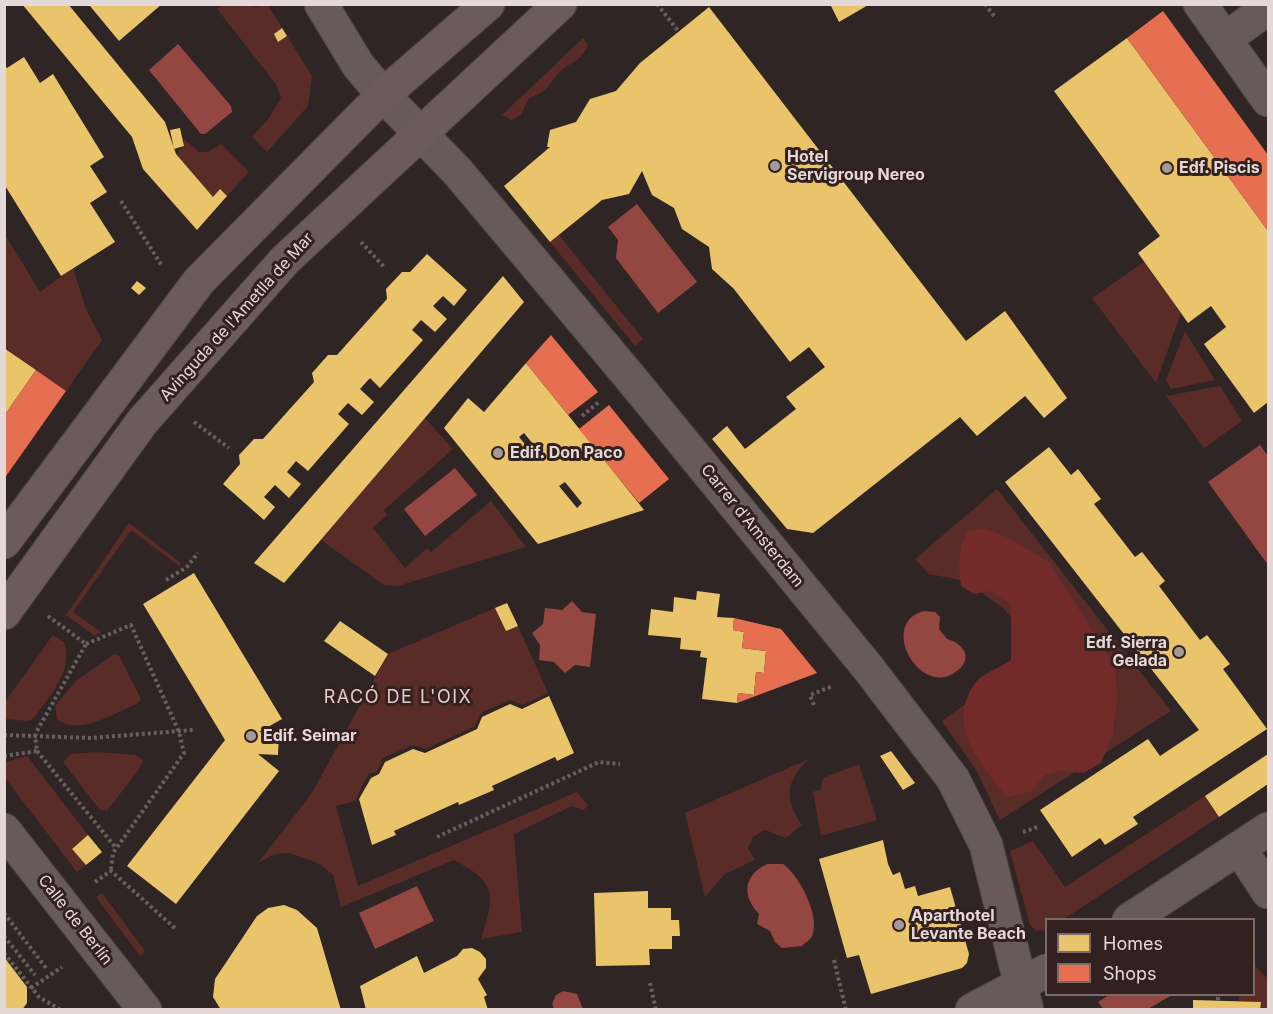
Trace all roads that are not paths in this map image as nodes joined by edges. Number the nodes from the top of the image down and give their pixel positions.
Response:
1 (321, 4) edge
2 (488, 4) edge
3 (561, 4) edge
4 (1200, 4) edge
5 (1269, 8) edge
6 (1225, 39) junction
7 (383, 95) junction
8 (1269, 100) edge
9 (419, 133) junction
10 (4, 542) edge
11 (4, 613) edge
12 (1269, 829) edge
13 (4, 830) edge
14 (1240, 849) junction
15 (1269, 892) edge
16 (1132, 918) edge
17 (1032, 989) edge
18 (145, 1010) edge
19 (972, 1010) edge

1 - 7 street, Carrer d'Amsterdam
2 - 7 street
3 - 9 street, Avinguda de l'Ametlla de Mar
4 - 6 street
5 - 6 street
6 - 8 street
7 - 9 street, Carrer d'Amsterdam
7 - 10 street
9 - 11 street, Avinguda de l'Ametlla de Mar
9 - 17 street, Carrer d'Amsterdam
12 - 14 street
13 - 18 street, Calle de Berlín
14 - 15 street
14 - 16 street
17 - 19 street

